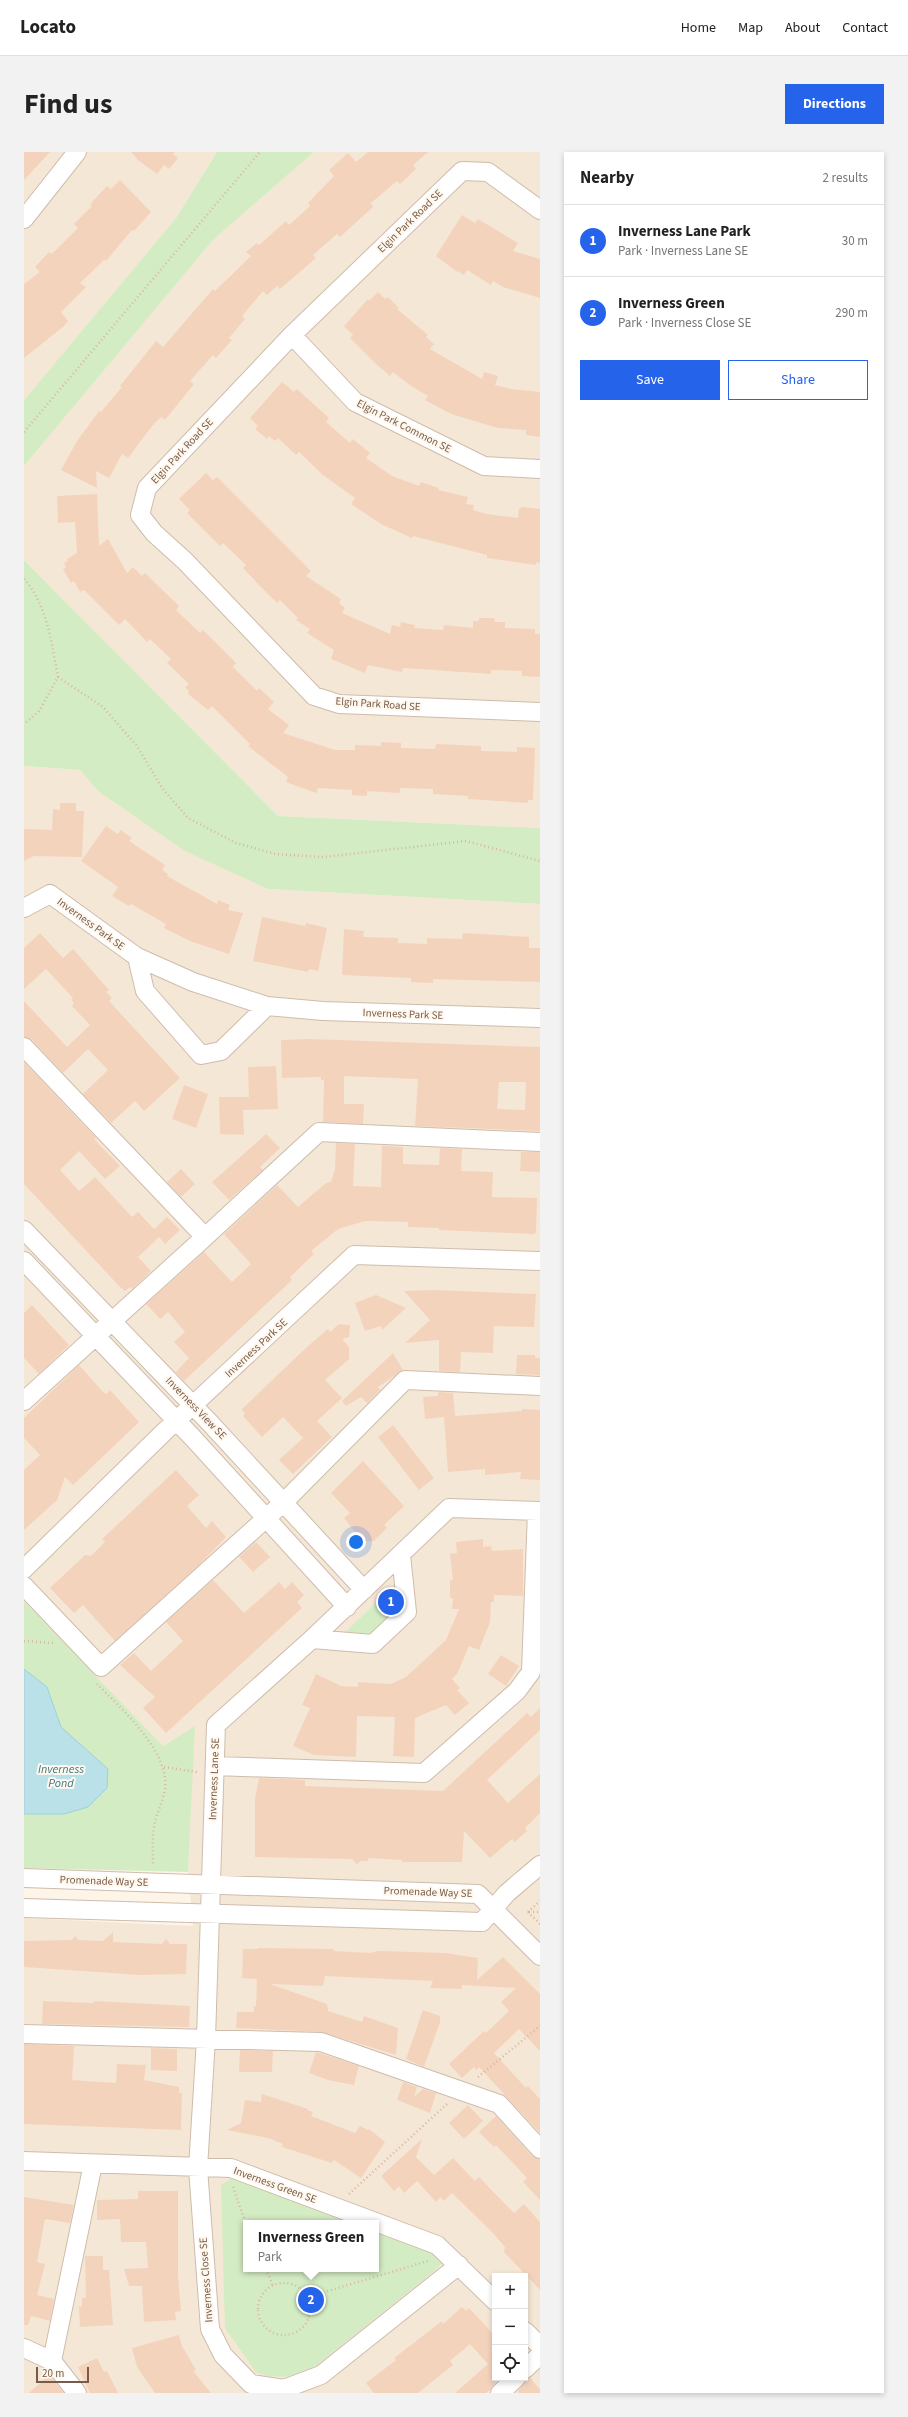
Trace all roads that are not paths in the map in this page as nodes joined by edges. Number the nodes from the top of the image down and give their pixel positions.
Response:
1 (77, 152) edge
2 (540, 210) edge
3 (24, 219) edge
4 (292, 335) junction
5 (540, 469) edge
6 (540, 712) edge
7 (24, 908) edge
8 (137, 957) junction
9 (267, 1006) junction
10 (540, 1018) edge
11 (24, 1047) edge
12 (540, 1142) edge
13 (24, 1230) edge
14 (205, 1237) junction
15 (24, 1261) edge
16 (540, 1261) edge
17 (111, 1322) junction
18 (94, 1337) junction
19 (540, 1386) edge
20 (24, 1401) edge
21 (194, 1406) junction
22 (175, 1421) junction
23 (284, 1502) junction
24 (538, 1511) edge
25 (266, 1517) junction
26 (401, 1555) junction
27 (24, 1569) edge
28 (24, 1586) edge
29 (364, 1590) junction
30 (347, 1607) junction
31 (536, 1635) edge
32 (312, 1639) junction
33 (208, 1770) junction
34 (540, 1865) edge
35 (24, 1878) edge
36 (211, 1883) junction
37 (24, 1908) edge
38 (493, 1908) junction
39 (210, 1914) junction
40 (540, 1956) edge
41 (24, 2034) edge
42 (206, 2039) junction
43 (540, 2149) edge
44 (24, 2161) edge
45 (93, 2164) junction
46 (198, 2168) junction
47 (369, 2220) edge
48 (379, 2224) edge
49 (459, 2266) junction
50 (492, 2298) edge
51 (528, 2334) edge
52 (540, 2346) edge
53 (24, 2348) edge
54 (540, 2355) edge
55 (52, 2361) junction
56 (528, 2366) edge
57 (513, 2381) edge
58 (77, 2393) edge
59 (500, 2393) edge

1 - 3 street
2 - 4 street, Elgin Park Road SE
4 - 5 street, Elgin Park Common SE
4 - 6 street, Elgin Park Road SE
7 - 8 street, Inverness Park SE
8 - 9 street, Inverness Park SE
8 - 9 street, Inverness Park SE
9 - 10 street, Inverness Park SE
11 - 14 street
12 - 14 street
13 - 17 street, Inverness View SE
14 - 17 street
15 - 18 street
16 - 21 street, Inverness Park SE
17 - 18 street
17 - 21 street, Inverness View SE
18 - 20 street
18 - 22 street
19 - 23 street
21 - 22 street, Inverness Park SE
21 - 23 street, Inverness View SE
22 - 25 street
22 - 27 street, Inverness Park SE
23 - 25 street
23 - 29 street, Inverness View SE
24 - 26 street, Inverness Lane SE
24 - 31 street
25 - 28 street
25 - 30 street
26 - 29 street, Inverness Lane SE
26 - 32 street
29 - 30 street, Inverness Lane SE
30 - 32 street, Inverness Lane SE
31 - 33 street
32 - 33 street, Inverness Lane SE
33 - 36 street, Inverness Lane SE
34 - 38 street
35 - 36 street, Promenade Way SE
36 - 38 street, Promenade Way SE
36 - 39 street, Inverness Lane SE
37 - 39 street
38 - 39 street
38 - 40 street, Promenade Way SE
39 - 42 street, Inverness Close SE
41 - 42 street
42 - 43 street
42 - 46 street, Inverness Close SE
44 - 45 street, Inverness Green SE
45 - 46 street, Inverness Green SE
45 - 55 street
46 - 47 street, Inverness Green SE
46 - 49 street, Inverness Close SE
48 - 49 street, Inverness Green SE
49 - 50 street, Inverness Green SE
51 - 52 street
53 - 55 street
54 - 56 street
55 - 58 street
57 - 59 street

